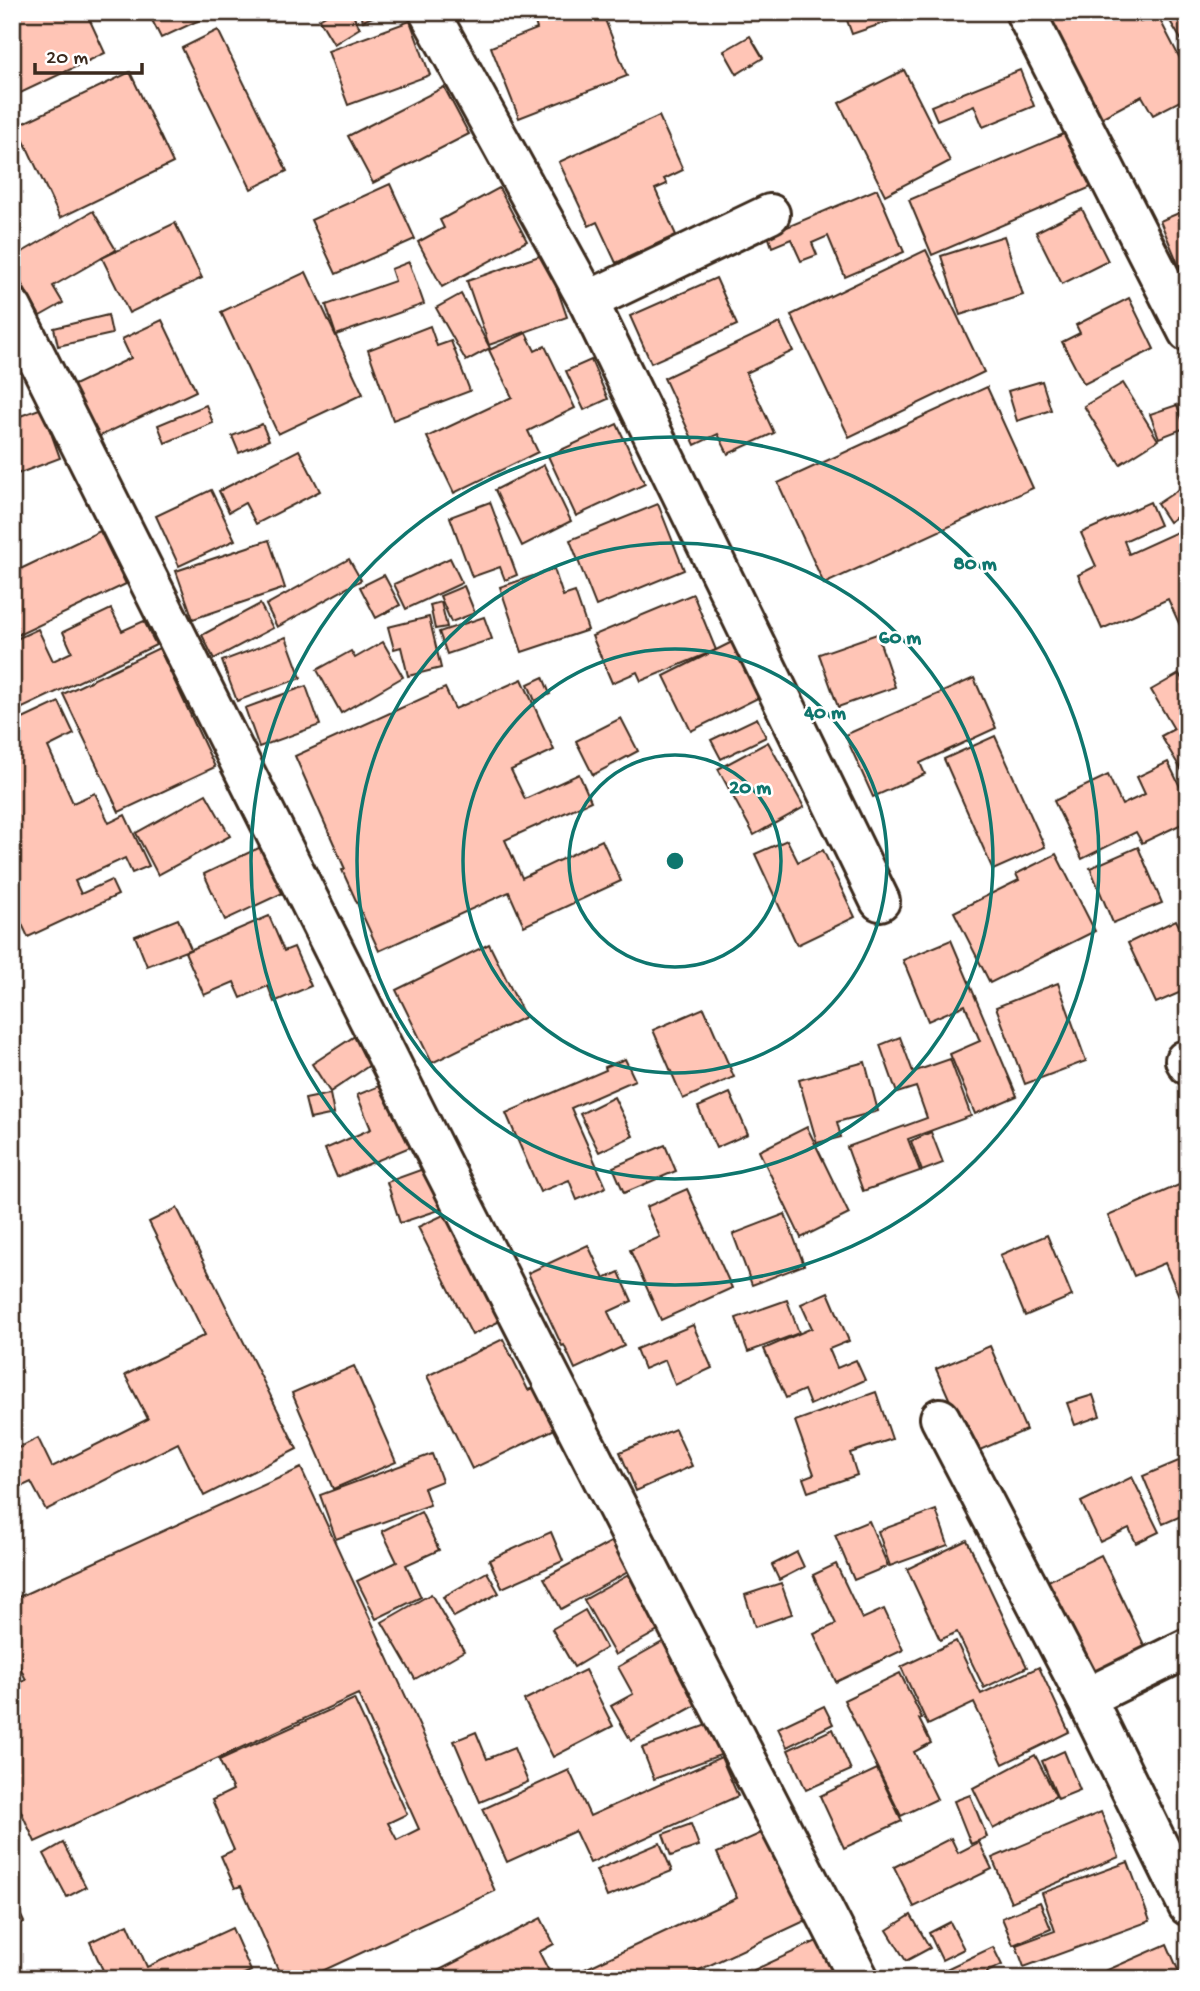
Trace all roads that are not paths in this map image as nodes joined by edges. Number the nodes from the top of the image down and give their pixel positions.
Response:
1 (429, 12) edge
2 (1024, 12) edge
3 (771, 214) dead end
4 (588, 301) junction
5 (12, 308) edge
6 (1188, 332) edge
7 (880, 901) dead end
8 (940, 1418) dead end
9 (1188, 1648) edge
10 (1086, 1698) junction
11 (1188, 1906) edge
12 (859, 1979) edge

1 - 4 street
2 - 6 street
3 - 4 street
4 - 7 street
5 - 12 street
8 - 10 street
9 - 10 street
10 - 11 street

